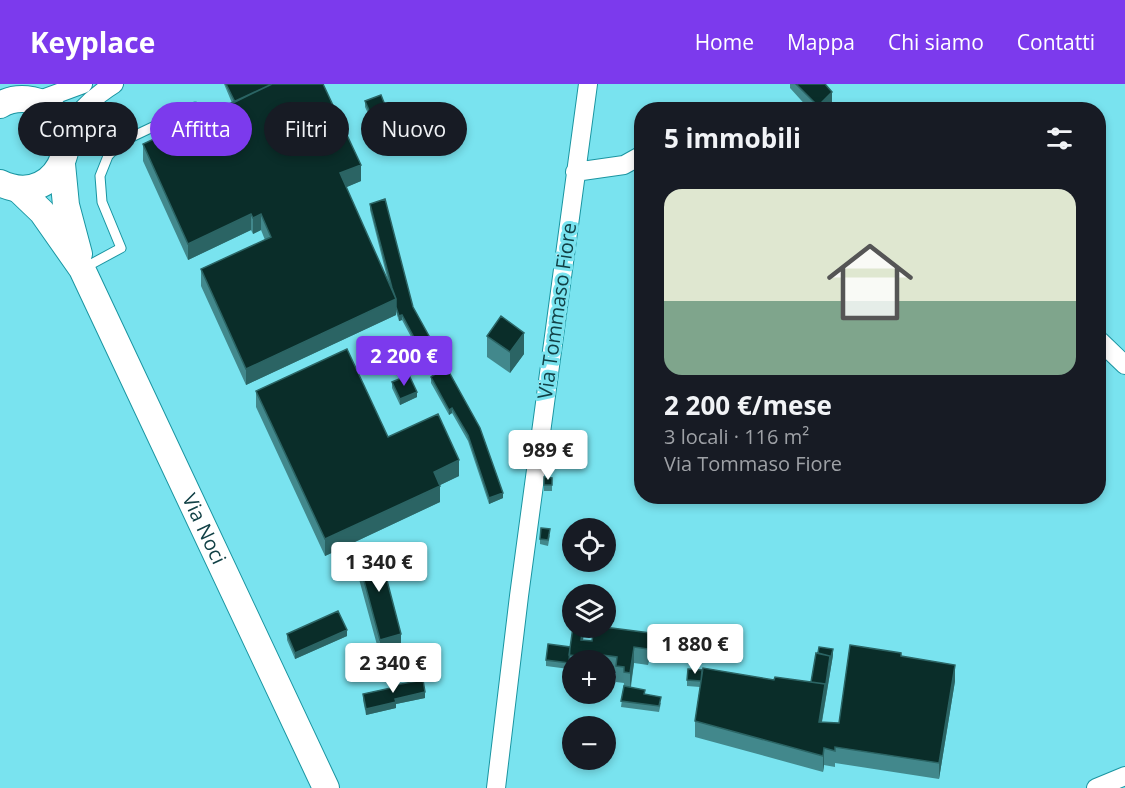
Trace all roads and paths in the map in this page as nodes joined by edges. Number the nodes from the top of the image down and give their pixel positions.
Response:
1 (83, 84) edge
2 (114, 84) edge
3 (588, 84) edge
4 (24, 95) edge
5 (89, 102) edge
6 (0, 105) edge
7 (150, 128) edge
8 (64, 156) edge
9 (634, 159) edge
10 (62, 164) junction
11 (575, 172) junction
12 (9, 186) edge
13 (82, 269) junction
14 (1106, 347) edge
15 (1125, 365) edge
16 (1125, 776) edge
17 (326, 788) edge
18 (496, 788) edge
19 (1096, 788) edge

1 - 4 street
2 - 5 street
3 - 11 street, Via Tommaso Fiore
4 - 6 main road
7 - 13 lane
8 - 10 main road, Via Noci
9 - 11 street
10 - 12 main road
10 - 13 main road, Via Noci
11 - 18 street, Via Tommaso Fiore
12 - 13 main road, Via Noci
13 - 17 main road, Via Noci
14 - 15 street
16 - 19 street

